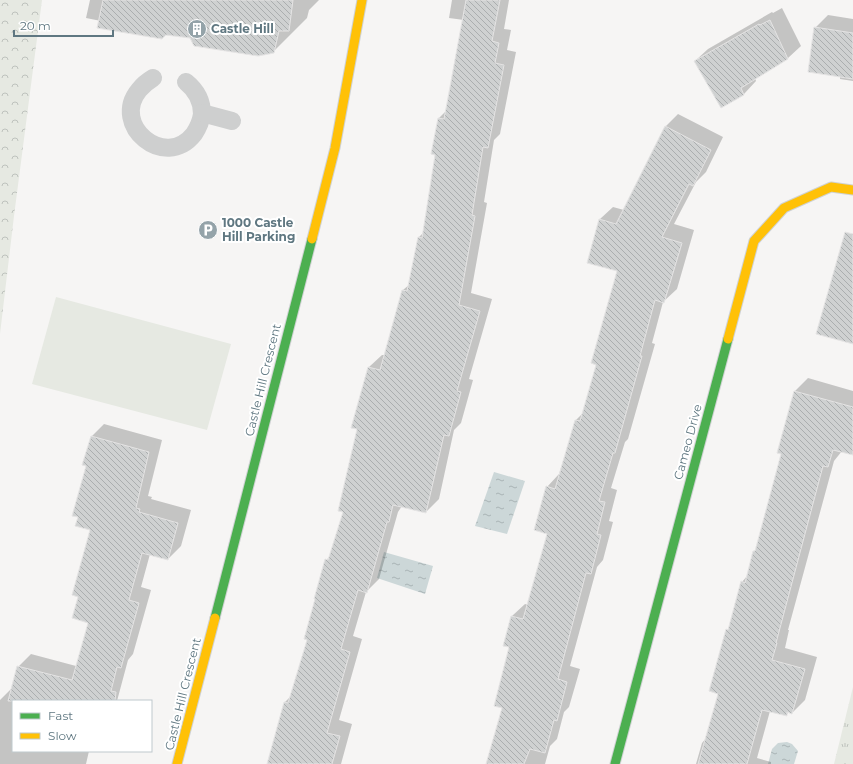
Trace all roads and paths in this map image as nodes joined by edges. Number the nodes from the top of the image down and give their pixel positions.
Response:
1 (362, 0) edge
2 (153, 78) dead end
3 (186, 82) dead end
4 (202, 113) junction
5 (232, 121) dead end
6 (853, 190) edge
7 (177, 764) edge
8 (615, 764) edge

1 - 7 street, Castle Hill Crescent
2 - 4 lane
3 - 4 lane
4 - 5 lane
6 - 8 street, Cameo Drive

